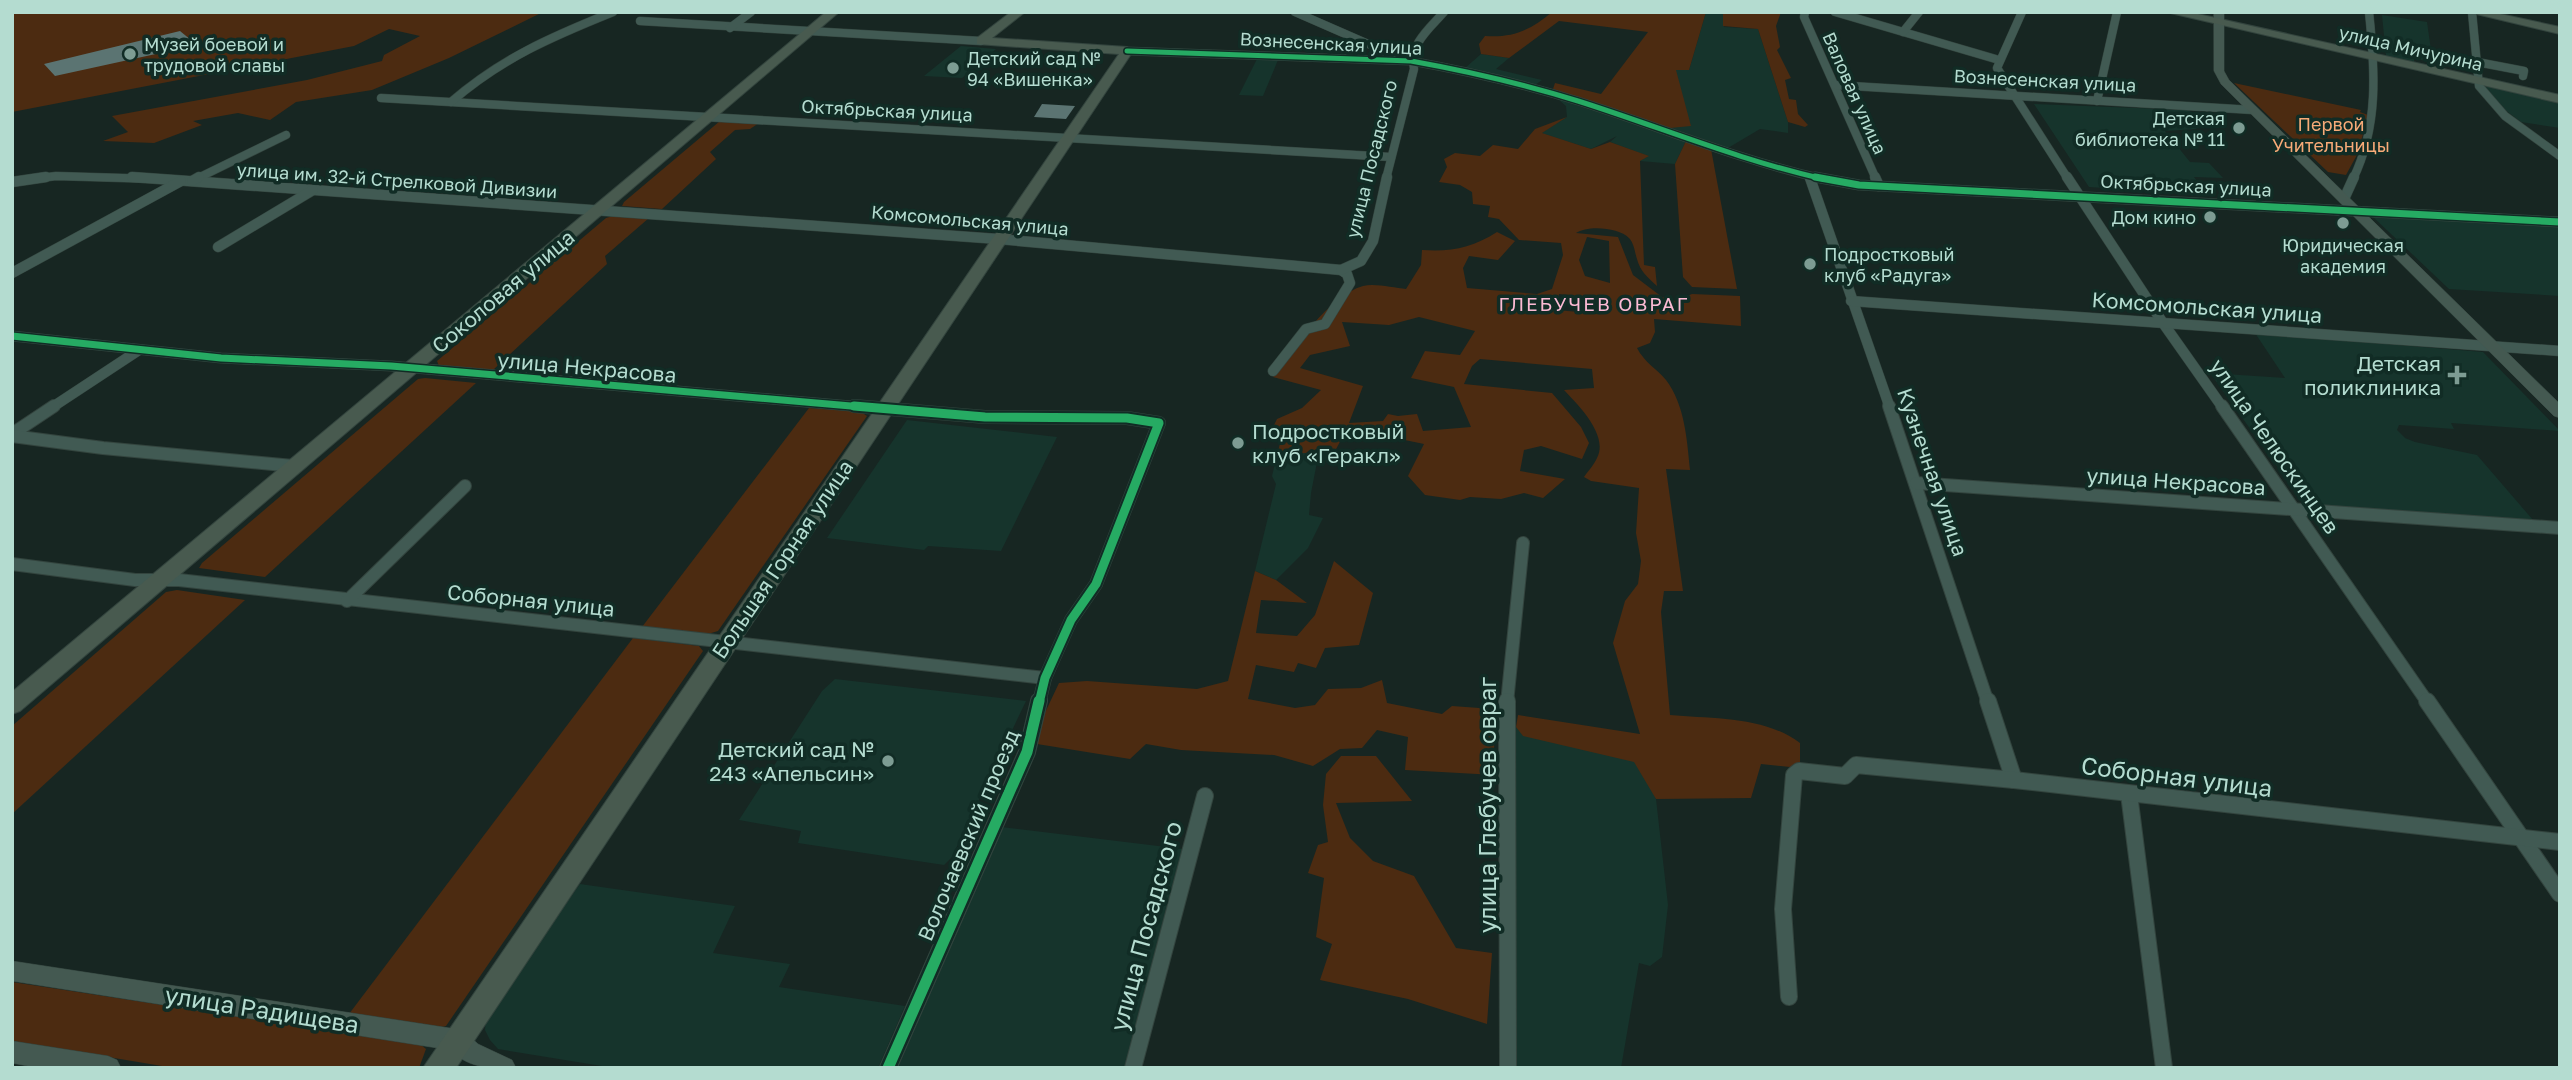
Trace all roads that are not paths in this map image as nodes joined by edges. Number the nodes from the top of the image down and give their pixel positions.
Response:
1 (614, 12) edge
2 (751, 12) edge
3 (833, 12) edge
4 (1019, 12) edge
5 (1295, 12) edge
6 (1444, 12) edge
7 (1805, 12) edge
8 (1835, 12) edge
9 (1919, 12) edge
10 (2022, 12) edge
11 (2117, 12) edge
12 (2172, 12) edge
13 (2369, 12) edge
14 (2473, 12) edge
15 (2219, 17) edge
16 (640, 21) dead end
17 (730, 28) junction
18 (2560, 31) edge
19 (810, 32) junction
20 (1903, 32) junction
21 (981, 41) junction
22 (1127, 51) junction
23 (2373, 57) junction
24 (1999, 60) junction
25 (1412, 61) junction
26 (2477, 62) junction
27 (2523, 76) dead end
28 (2479, 81) junction
29 (1835, 85) junction
30 (2013, 96) junction
31 (381, 98) dead end
32 (2560, 99) edge
33 (2097, 100) junction
34 (451, 102) junction
35 (2253, 110) junction
36 (709, 116) junction
37 (286, 135) dead end
38 (1069, 136) junction
39 (2560, 156) edge
40 (1391, 157) junction
41 (1810, 178) junction
42 (187, 181) junction
43 (12, 182) edge
44 (1879, 186) junction
45 (314, 190) junction
46 (2077, 195) junction
47 (2344, 199) junction
48 (600, 210) junction
49 (2355, 210) junction
50 (2560, 222) edge
51 (998, 239) junction
52 (218, 247) dead end
53 (1338, 269) junction
54 (12, 274) edge
55 (1851, 301) junction
56 (2163, 323) junction
57 (12, 336) edge
58 (2493, 347) junction
59 (139, 350) junction
60 (2560, 351) edge
61 (410, 369) junction
62 (1273, 371) dead end
63 (883, 409) junction
64 (2560, 413) edge
65 (1159, 423) joint
66 (12, 435) edge
67 (293, 466) junction
68 (1916, 483) junction
69 (465, 486) dead end
70 (2295, 509) junction
71 (2560, 528) edge
72 (1523, 543) dead end
73 (12, 564) edge
74 (162, 580) junction
75 (347, 601) junction
76 (726, 642) junction
77 (1045, 678) junction
78 (12, 705) edge
79 (2014, 780) junction
80 (2129, 794) junction
81 (1205, 796) dead end
82 (2521, 838) junction
83 (2560, 842) edge
84 (2560, 894) edge
85 (12, 971) edge
86 (1789, 997) dead end
87 (456, 1040) junction
88 (12, 1052) edge
89 (108, 1068) edge
90 (438, 1068) edge
91 (503, 1068) edge
92 (888, 1068) edge
93 (1133, 1068) edge
94 (1508, 1068) edge
95 (2164, 1068) edge

1 - 34 street
2 - 17 street
3 - 19 main road, Соколовая улица
4 - 21 main road
5 - 25 street
6 - 25 street, улица Посадского
7 - 29 street, Валовая улица
8 - 20 street
9 - 20 street
10 - 24 street
11 - 33 street
12 - 15 main road, улица Мичурина
13 - 23 street
14 - 18 main road
14 - 26 street
15 - 23 main road, улица Мичурина
15 - 35 main road
16 - 17 street, Вознесенская улица
17 - 19 street, Вознесенская улица
19 - 21 street, Вознесенская улица
19 - 36 main road, Соколовая улица
20 - 24 street
21 - 22 main road, Вознесенская улица
22 - 25 street, Вознесенская улица
22 - 38 main road, Большая Горная улица
23 - 28 main road, улица Мичурина
23 - 47 street
24 - 30 street, улица Челюскинцев
25 - 40 street, улица Посадского
25 - 41 street, Вознесенская улица
26 - 27 street
26 - 28 street
28 - 32 main road, улица Мичурина
28 - 39 street
29 - 30 street, Вознесенская улица
29 - 44 street, Валовая улица
30 - 33 street, Вознесенская улица
30 - 46 street, улица Челюскинцев
31 - 34 street, Октябрьская улица
33 - 35 street, Вознесенская улица
34 - 36 street, Октябрьская улица
35 - 47 main road
36 - 38 street, Октябрьская улица
36 - 48 main road, Соколовая улица
37 - 42 street
38 - 40 street, Октябрьская улица
38 - 51 main road, Большая Горная улица
40 - 53 street, улица Посадского
41 - 44 street, Октябрьская улица
41 - 55 street, Кузнечная улица
42 - 43 street, улица им. 32-й Стрелковой Дивизии
42 - 45 street, улица им. 32-й Стрелковой Дивизии
42 - 54 street
44 - 46 street, Октябрьская улица
45 - 48 street, улица им. 32-й Стрелковой Дивизии
45 - 52 street
46 - 49 street, Октябрьская улица
46 - 56 street, улица Челюскинцев
47 - 49 main road
48 - 51 street, Комсомольская улица
48 - 61 main road, Соколовая улица
49 - 50 street, Октябрьская улица
49 - 58 main road
51 - 53 street, Комсомольская улица
51 - 63 main road, Большая Горная улица
53 - 62 street
55 - 56 street, Комсомольская улица
55 - 68 street, Кузнечная улица
56 - 58 street, Комсомольская улица
56 - 70 street, улица Челюскинцев
57 - 59 street, улица Некрасова
58 - 60 street, Комсомольская улица
58 - 64 main road
59 - 61 street, улица Некрасова
59 - 66 street
61 - 63 street, улица Некрасова
61 - 67 main road, Соколовая улица
63 - 65 street, улица Некрасова
63 - 76 main road, Большая Горная улица
65 - 77 street, Волочаевский проезд
66 - 67 street
67 - 74 main road, Соколовая улица
68 - 70 street, улица Некрасова
68 - 79 street, Кузнечная улица
69 - 75 street
70 - 71 street, улица Некрасова
70 - 82 street, улица Челюскинцев
72 - 94 street, улица Глебучев овраг
73 - 74 street, Соборная улица
74 - 75 street, Соборная улица
74 - 78 main road, Соколовая улица
75 - 76 street, Соборная улица
76 - 77 street, Соборная улица
76 - 87 main road, Большая Горная улица
77 - 92 street, Волочаевский проезд
79 - 80 street, Соборная улица
79 - 86 street, Соборная улица
80 - 82 street, Соборная улица
80 - 95 street
81 - 93 street, улица Посадского
82 - 83 street, Соборная улица
82 - 84 street, улица Челюскинцев
85 - 87 main road, улица Радищева
87 - 90 main road, Большая Горная улица
87 - 91 main road, улица Радищева
88 - 89 main road

